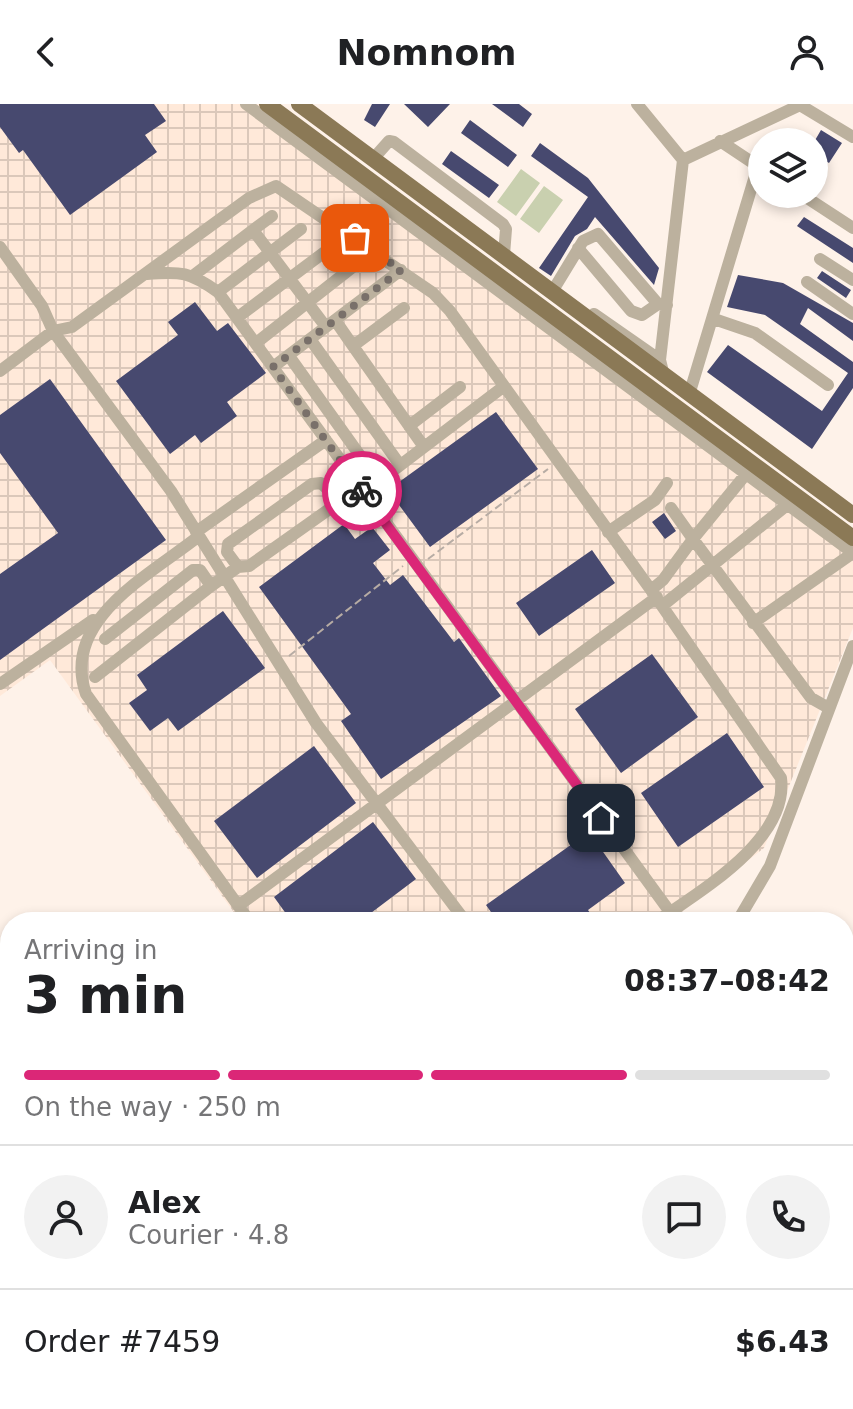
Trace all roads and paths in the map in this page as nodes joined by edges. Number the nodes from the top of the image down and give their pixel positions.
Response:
1 (246, 104) edge
2 (267, 104) edge
3 (299, 104) edge
4 (637, 104) edge
5 (800, 105) edge
6 (853, 137) edge
7 (720, 141) junction
8 (373, 159) junction
9 (683, 160) junction
10 (748, 160) edge
11 (748, 207) edge
12 (822, 208) edge
13 (272, 216) dead end
14 (853, 228) edge
15 (301, 229) dead end
16 (253, 230) junction
17 (0, 247) edge
18 (578, 248) junction
19 (326, 251) dead end
20 (270, 252) junction
21 (504, 255) junction
22 (820, 259) dead end
23 (354, 266) dead end
24 (401, 270) junction
25 (144, 274) junction
26 (194, 275) junction
27 (289, 278) junction
28 (853, 280) edge
29 (807, 282) dead end
30 (553, 289) junction
31 (218, 292) junction
32 (307, 302) junction
33 (662, 304) junction
34 (404, 308) dead end
35 (852, 312) edge
36 (238, 317) junction
37 (714, 319) junction
38 (331, 324) junction
39 (53, 331) junction
40 (310, 339) junction
41 (256, 343) junction
42 (353, 346) junction
43 (289, 356) junction
44 (273, 367) junction
45 (662, 368) junction
46 (0, 371) edge
47 (828, 385) dead end
48 (460, 387) dead end
49 (503, 387) junction
50 (689, 395) junction
51 (409, 426) junction
52 (326, 440) junction
53 (424, 447) junction
54 (557, 463) junction
55 (400, 465) junction
56 (746, 474) junction
57 (667, 483) dead end
58 (787, 505) junction
59 (671, 508) dead end
60 (853, 515) edge
61 (608, 532) junction
62 (198, 534) junction
63 (853, 538) edge
64 (693, 539) junction
65 (853, 553) edge
66 (415, 563) junction
67 (710, 564) junction
68 (238, 567) junction
69 (225, 577) junction
70 (211, 586) junction
71 (657, 598) junction
72 (101, 614) junction
73 (753, 623) junction
74 (105, 639) dead end
75 (853, 646) edge
76 (279, 664) junction
77 (95, 677) dead end
78 (0, 684) edge
79 (515, 700) junction
80 (827, 707) junction
81 (376, 805) junction
82 (238, 906) junction
83 (242, 912) edge
84 (458, 912) edge
85 (670, 912) joint
86 (743, 912) edge

1 - 56 street
2 - 63 main road
3 - 8 main road
4 - 9 street
5 - 6 street
5 - 7 street
7 - 9 street
7 - 10 street
8 - 21 main road
8 - 21 street
9 - 33 street
11 - 37 street
12 - 14 street
13 - 16 street
15 - 20 street
16 - 20 street
16 - 26 street
17 - 39 street
18 - 30 street
18 - 33 street
18 - 33 street
19 - 27 street
20 - 27 street
20 - 31 street
21 - 30 main road
22 - 28 street
23 - 32 street
24 - 25 street
24 - 38 street
24 - 49 street
25 - 26 street
25 - 39 street
26 - 31 street
27 - 32 street
27 - 36 street
29 - 35 street
30 - 45 main road
31 - 36 street
32 - 38 street
32 - 41 street
33 - 45 street
34 - 42 street
36 - 41 street
37 - 47 street
37 - 50 street
38 - 40 street
38 - 42 street
39 - 46 street
39 - 62 street
40 - 43 street
40 - 55 street
41 - 44 street
42 - 51 street
43 - 44 street
43 - 55 street
44 - 52 street
45 - 50 main road
48 - 51 street
49 - 53 street
49 - 54 street
50 - 60 main road
51 - 53 street
52 - 62 street
52 - 66 street
53 - 55 street
54 - 61 street
54 - 66 path
56 - 58 street
56 - 64 street
57 - 61 street
58 - 65 street
58 - 67 street
59 - 64 street
61 - 71 street
62 - 69 street
62 - 72 street
64 - 67 street
64 - 71 street
65 - 73 street
66 - 76 path
66 - 79 street
67 - 71 street
67 - 73 street
68 - 68 street
68 - 69 street
69 - 70 street
69 - 76 street
70 - 74 street
70 - 77 street
71 - 79 street
71 - 85 street
72 - 78 street
72 - 82 street
73 - 80 street
75 - 80 street
76 - 81 street
79 - 81 street
79 - 85 street
80 - 86 street
81 - 82 street
81 - 84 street
82 - 83 street

